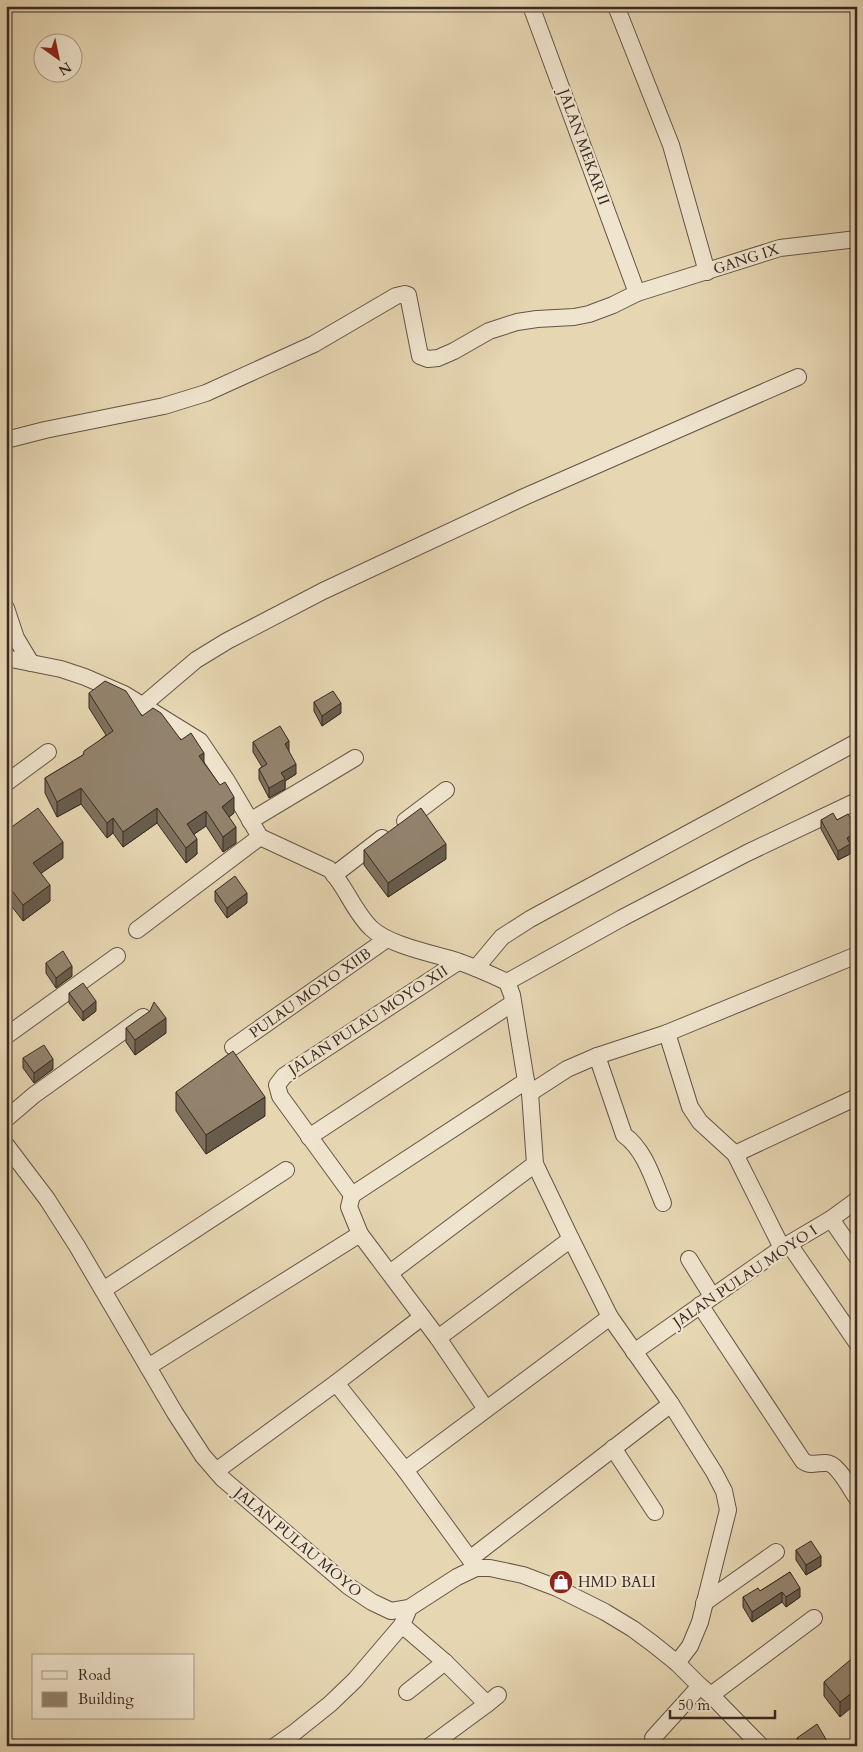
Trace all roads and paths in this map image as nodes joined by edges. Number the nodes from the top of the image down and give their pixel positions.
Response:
1 (531, 6) edge
2 (616, 6) edge
3 (857, 239) edge
4 (707, 272) junction
5 (636, 290) junction
6 (798, 377) dead end
7 (6, 440) edge
8 (6, 608) edge
9 (23, 651) junction
10 (6, 658) edge
11 (142, 705) junction
12 (857, 742) edge
13 (48, 752) dead end
14 (355, 758) dead end
15 (6, 783) edge
16 (446, 790) dead end
17 (857, 801) edge
18 (250, 821) junction
19 (260, 837) junction
20 (339, 871) junction
21 (137, 930) dead end
22 (387, 939) junction
23 (857, 955) edge
24 (117, 956) dead end
25 (458, 962) junction
26 (476, 968) junction
27 (507, 982) junction
28 (513, 1003) junction
29 (144, 1016) edge
30 (667, 1032) junction
31 (6, 1036) edge
32 (233, 1047) dead end
33 (597, 1056) junction
34 (534, 1086) junction
35 (857, 1097) edge
36 (6, 1119) edge
37 (310, 1137) junction
38 (6, 1146) edge
39 (735, 1154) junction
40 (536, 1164) junction
41 (286, 1170) dead end
42 (352, 1195) junction
43 (857, 1200) edge
44 (663, 1203) dead end
45 (831, 1219) junction
46 (360, 1234) junction
47 (570, 1239) junction
48 (785, 1246) junction
49 (857, 1257) edge
50 (689, 1259) dead end
51 (390, 1273) junction
52 (103, 1290) junction
53 (706, 1300) junction
54 (422, 1317) junction
55 (610, 1317) junction
56 (438, 1338) junction
57 (857, 1343) edge
58 (634, 1352) junction
59 (148, 1367) junction
60 (336, 1383) junction
61 (671, 1404) junction
62 (486, 1409) junction
63 (613, 1448) junction
64 (405, 1470) junction
65 (216, 1471) junction
66 (857, 1498) edge
67 (655, 1512) dead end
68 (776, 1552) dead end
69 (473, 1563) junction
70 (704, 1604) junction
71 (409, 1608) junction
72 (814, 1618) dead end
73 (402, 1625) junction
74 (445, 1662) junction
75 (677, 1663) junction
76 (705, 1690) junction
77 (407, 1692) dead end
78 (653, 1738) dead end
79 (437, 1744) edge
80 (275, 1746) edge
81 (761, 1746) edge

1 - 5 street, JALAN MEKAR II
2 - 4 street
3 - 4 street, GANG IX
4 - 5 street, GANG IX
5 - 7 street, GANG IX
6 - 11 street
8 - 9 street
9 - 10 street
9 - 11 street
11 - 18 street
12 - 26 street
13 - 15 street
14 - 18 street
16 - 20 street
17 - 27 street
18 - 19 street
19 - 20 street
19 - 21 street
20 - 22 street
22 - 25 street
22 - 32 street, PULAU MOYO XIIB
23 - 30 street
24 - 31 street
25 - 26 street
25 - 37 street, JALAN PULAU MOYO XII
26 - 27 street
27 - 28 street
28 - 34 street
28 - 37 street
29 - 36 street
30 - 33 street
30 - 39 street
33 - 34 street
33 - 44 street
34 - 40 street
34 - 42 street
35 - 39 street
37 - 42 street
38 - 52 street, JALAN PULAU MOYO
39 - 48 street
40 - 47 street
40 - 51 street
41 - 52 street
42 - 46 street
43 - 45 street, JALAN PULAU MOYO I
45 - 48 street, JALAN PULAU MOYO I
45 - 49 street
46 - 51 street
46 - 59 street
47 - 55 street
47 - 56 street
48 - 53 street, JALAN PULAU MOYO I
48 - 57 street
50 - 53 street
51 - 54 street
52 - 59 street, JALAN PULAU MOYO
53 - 58 street, JALAN PULAU MOYO I
53 - 66 street
54 - 56 street
54 - 60 street
55 - 58 street
55 - 62 street
56 - 62 street
58 - 61 street
59 - 65 street, JALAN PULAU MOYO
60 - 64 street
60 - 65 street
61 - 63 street
61 - 70 street
62 - 64 street
63 - 67 street
63 - 69 street
64 - 69 street
65 - 71 street, JALAN PULAU MOYO
68 - 70 street
69 - 71 street
69 - 75 street
70 - 75 street
71 - 73 street
72 - 76 street
73 - 74 street
73 - 80 street
74 - 77 street
74 - 79 street
75 - 76 street
76 - 78 street
76 - 81 street

